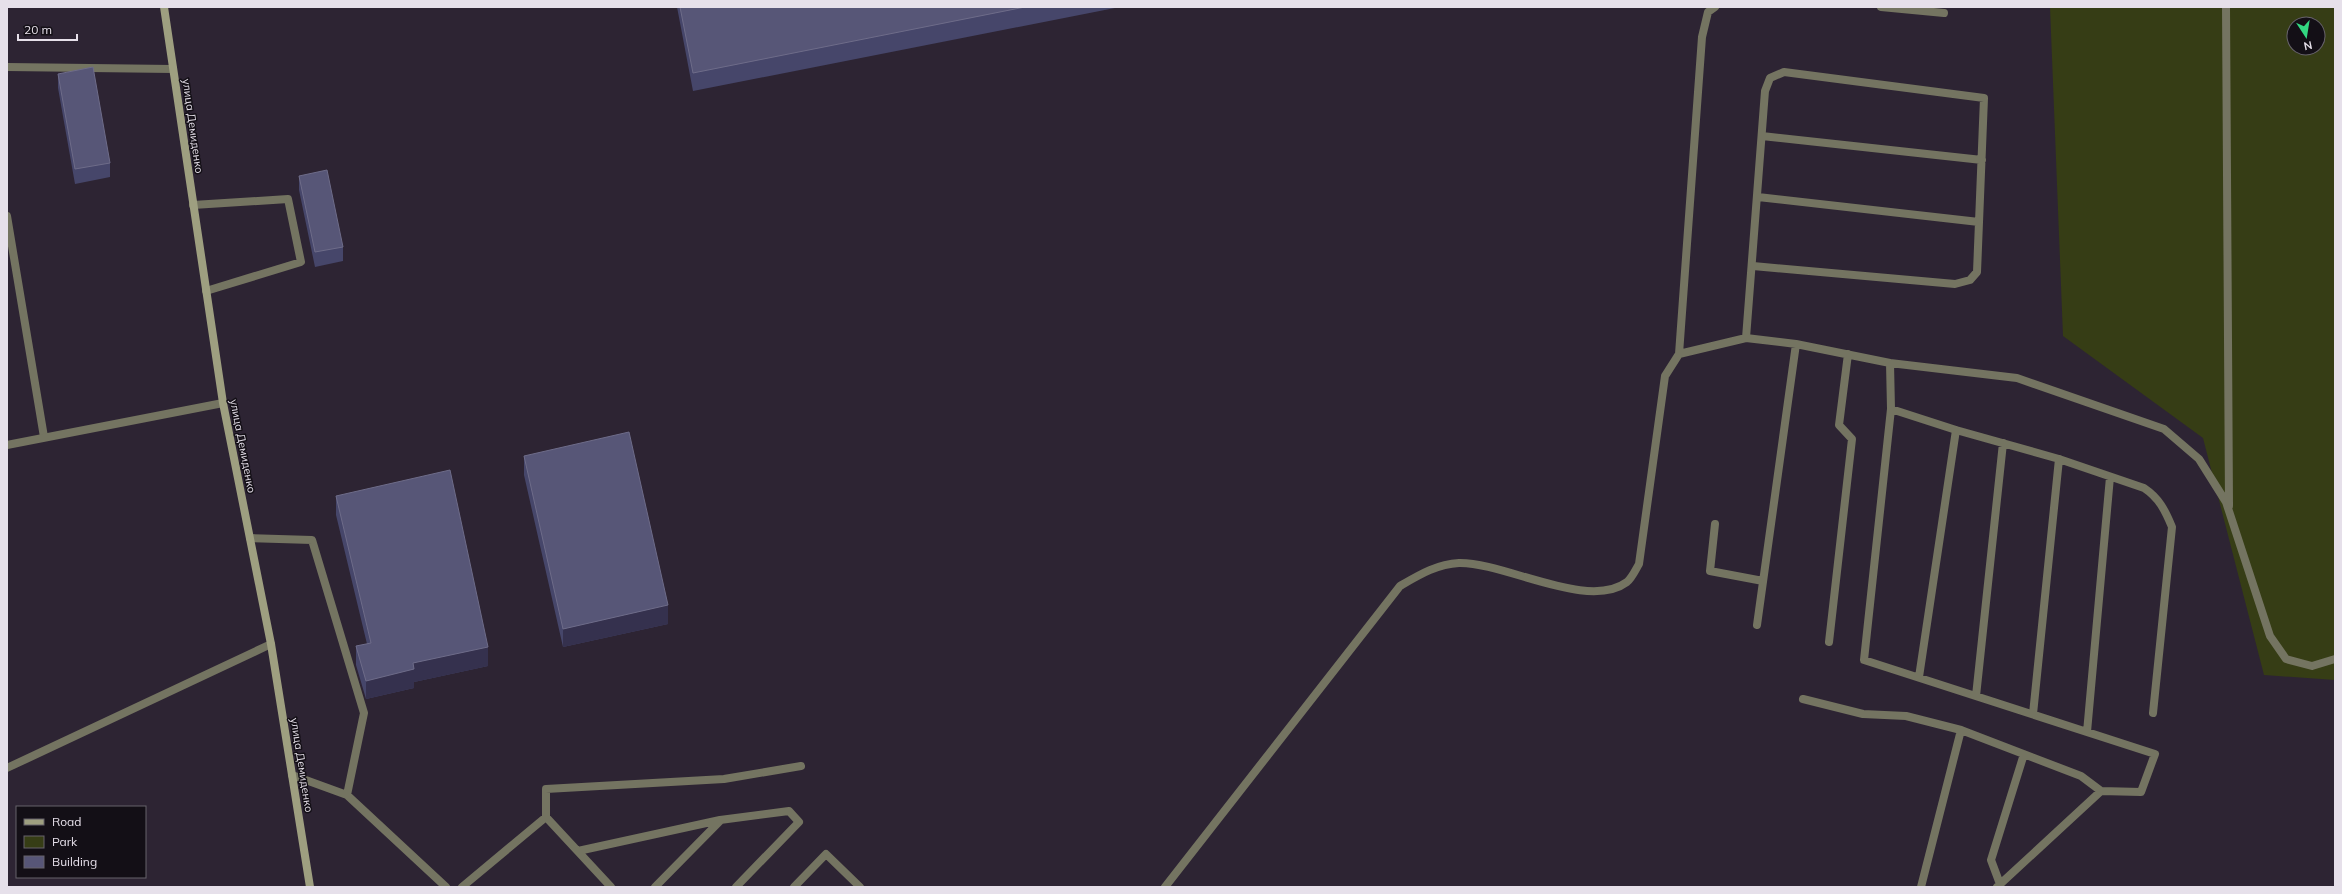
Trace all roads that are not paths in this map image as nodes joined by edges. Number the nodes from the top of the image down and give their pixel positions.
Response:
1 (164, 7) edge
2 (1715, 7) edge
3 (1881, 7) edge
4 (2226, 7) edge
5 (1944, 13) dead end
6 (7, 67) edge
7 (173, 68) junction
8 (1762, 136) junction
9 (1982, 160) junction
10 (1758, 197) junction
11 (193, 205) junction
12 (7, 216) edge
13 (1979, 222) junction
14 (1753, 266) junction
15 (206, 291) junction
16 (1746, 338) junction
17 (1796, 344) junction
18 (1679, 354) junction
19 (1848, 354) junction
20 (1890, 362) junction
21 (224, 403) junction
22 (1891, 409) junction
23 (1956, 430) junction
24 (44, 437) junction
25 (2003, 443) junction
26 (7, 445) edge
27 (2059, 460) junction
28 (2110, 477) junction
29 (2229, 510) junction
30 (1715, 524) dead end
31 (250, 538) junction
32 (1763, 581) junction
33 (1757, 625) dead end
34 (1829, 642) dead end
35 (271, 644) junction
36 (2335, 659) edge
37 (1919, 677) junction
38 (1976, 696) junction
39 (1803, 699) dead end
40 (2033, 714) junction
41 (2153, 714) dead end
42 (1961, 730) junction
43 (2087, 732) junction
44 (2024, 754) junction
45 (801, 766) dead end
46 (7, 768) edge
47 (292, 775) junction
48 (2101, 791) junction
49 (347, 795) junction
50 (546, 817) junction
51 (720, 820) junction
52 (578, 852) junction
53 (1999, 886) edge
54 (310, 887) edge
55 (446, 887) edge
56 (462, 887) edge
57 (611, 887) edge
58 (655, 887) edge
59 (736, 887) edge
60 (794, 887) edge
61 (860, 887) edge
62 (1165, 887) edge
63 (1921, 887) edge

1 - 7 main road, улица Демиденко
2 - 18 street
3 - 5 street
4 - 29 street
6 - 7 street
7 - 11 main road, улица Демиденко
8 - 9 street
8 - 9 street
8 - 10 street
9 - 13 street
10 - 13 street
10 - 14 street
11 - 15 main road, улица Демиденко
11 - 15 street
12 - 24 street
13 - 14 street
14 - 16 street
15 - 21 main road, улица Демиденко
16 - 17 street
16 - 18 street
17 - 19 street
17 - 32 street
18 - 62 street
19 - 20 street
19 - 34 street
20 - 22 street
20 - 29 street
21 - 24 street
21 - 31 main road, улица Демиденко
22 - 23 street
22 - 37 street
23 - 25 street
23 - 37 street
24 - 26 street
25 - 27 street
25 - 38 street
27 - 28 street
27 - 40 street
28 - 41 street
28 - 43 street
29 - 36 street
30 - 32 street
31 - 35 main road, улица Демиденко
31 - 49 street
32 - 33 street
35 - 46 street
35 - 47 main road, улица Демиденко
37 - 38 street
38 - 40 street
39 - 42 street
40 - 43 street
42 - 44 street
42 - 63 street
43 - 48 street
44 - 48 street
44 - 53 street
45 - 50 street
47 - 49 street
47 - 54 main road, улица Демиденко
48 - 53 street
49 - 55 street
50 - 52 street
50 - 56 street
51 - 52 street
51 - 58 street
51 - 59 street
52 - 57 street
60 - 61 street

